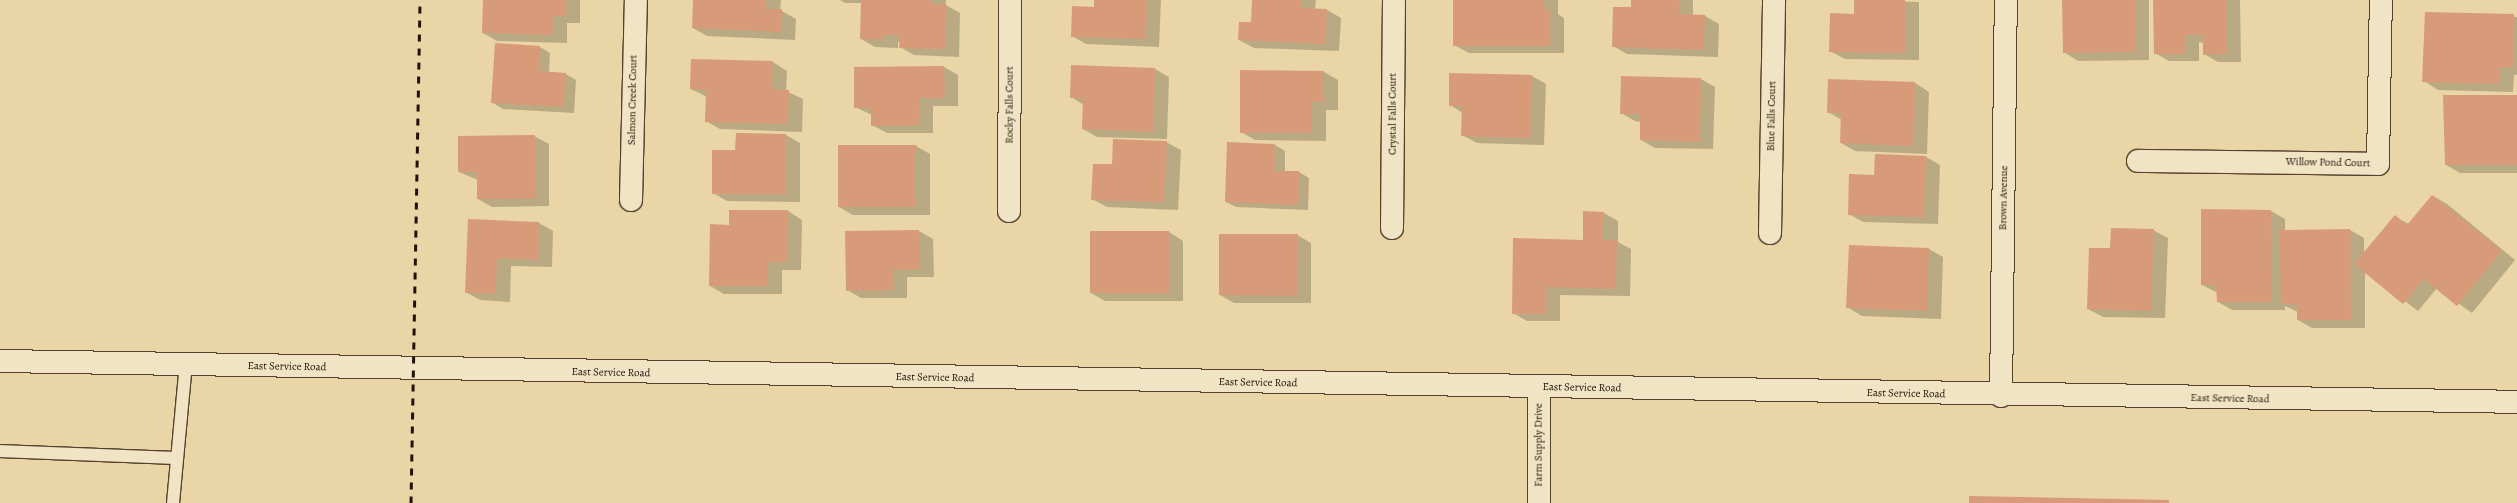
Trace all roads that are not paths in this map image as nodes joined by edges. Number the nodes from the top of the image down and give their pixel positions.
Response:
1 (636, 0) edge
2 (1010, 0) edge
3 (1394, 0) edge
4 (1774, 0) edge
5 (2006, 0) edge
6 (2381, 0) edge
7 (2138, 160) dead end
8 (631, 200) dead end
9 (1009, 211) dead end
10 (1392, 228) dead end
11 (1770, 233) dead end
12 (0, 361) edge
13 (186, 364) junction
14 (1539, 388) junction
15 (2001, 396) junction
16 (2517, 402) edge
17 (0, 452) edge
18 (176, 458) junction
19 (173, 503) edge
20 (1539, 503) edge

1 - 8 street, Salmon Creek Court
2 - 9 street, Rocky Falls Court
3 - 10 street, Crystal Falls Court
4 - 11 street, Blue Falls Court
5 - 15 street, Brown Avenue
6 - 7 street, Willow Pond Court
12 - 13 street, East Service Road
13 - 14 street, East Service Road
13 - 18 lane
14 - 15 street, East Service Road
14 - 20 street, Farm Supply Drive
15 - 16 street, East Service Road
17 - 18 lane
18 - 19 lane

